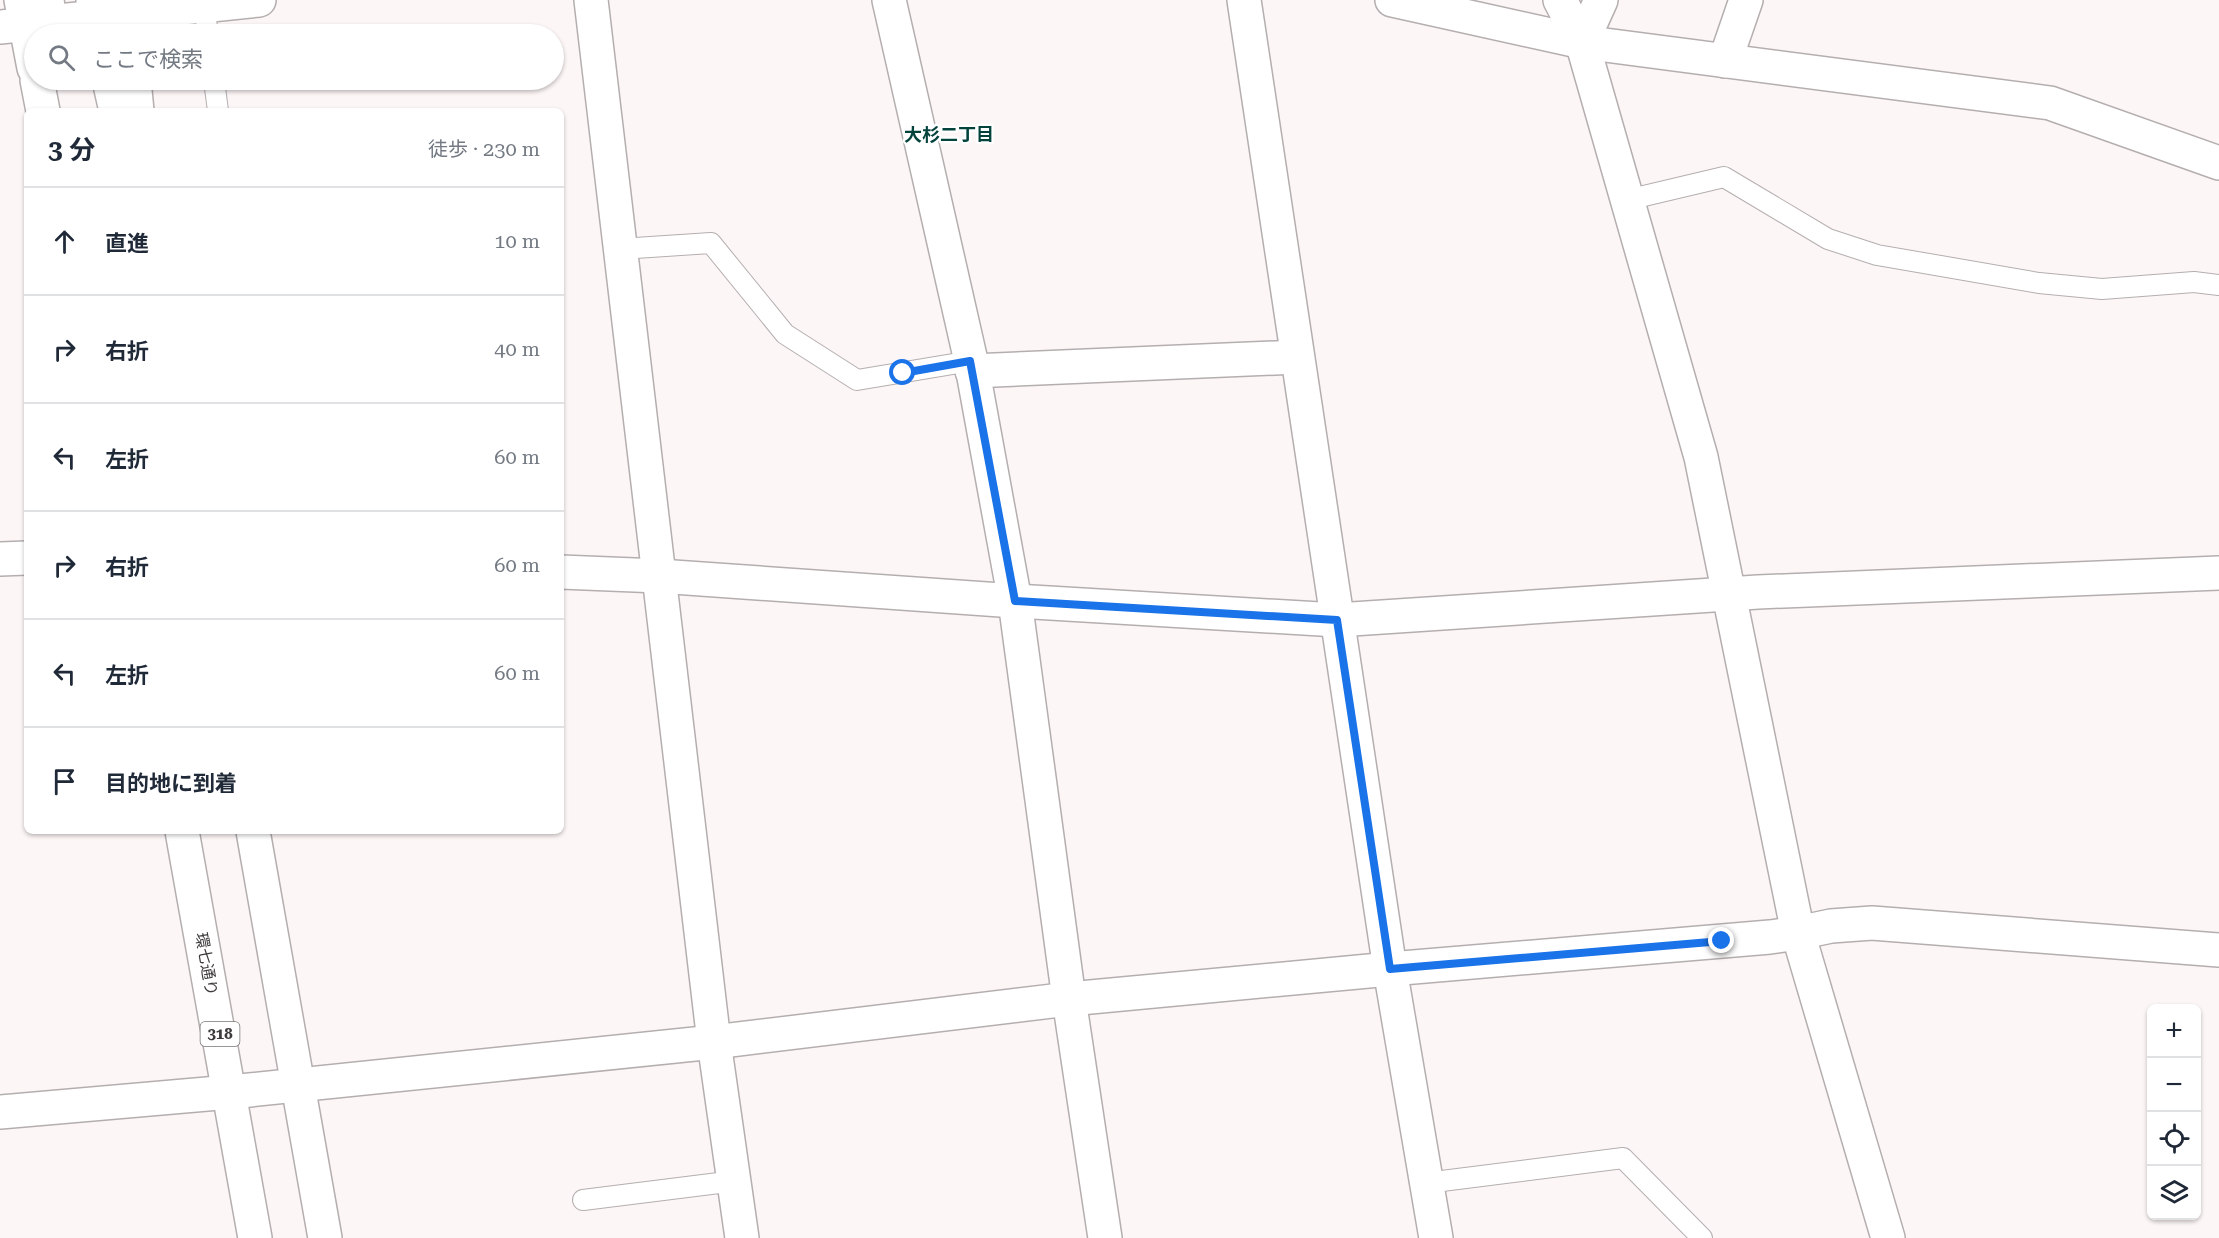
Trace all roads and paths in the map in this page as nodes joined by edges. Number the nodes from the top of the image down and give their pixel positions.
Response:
1 (259, 0) edge
2 (591, 0) edge
3 (889, 0) edge
4 (1244, 0) edge
5 (1392, 0) edge
6 (1560, 0) edge
7 (1601, 0) edge
8 (1746, 0) edge
9 (197, 12) edge
10 (112, 17) edge
11 (33, 18) edge
12 (1582, 42) junction
13 (1725, 61) junction
14 (39, 90) edge
15 (59, 90) edge
16 (111, 90) edge
17 (135, 90) edge
18 (215, 90) edge
19 (42, 108) edge
20 (62, 108) edge
21 (115, 108) edge
22 (137, 108) edge
23 (218, 108) edge
24 (2218, 158) edge
25 (1627, 200) junction
26 (620, 249) junction
27 (2219, 285) edge
28 (1298, 357) junction
29 (971, 366) junction
30 (0, 558) edge
31 (24, 558) edge
32 (564, 572) edge
33 (2219, 573) edge
34 (659, 576) junction
35 (1729, 593) junction
36 (1015, 601) junction
37 (1337, 620) junction
38 (183, 834) edge
39 (254, 834) edge
40 (1798, 933) junction
41 (2219, 950) edge
42 (1390, 969) junction
43 (1069, 999) junction
44 (714, 1042) junction
45 (298, 1086) junction
46 (230, 1092) junction
47 (0, 1112) edge
48 (735, 1181) junction
49 (1426, 1183) junction
50 (583, 1200) dead end
51 (255, 1238) edge
52 (325, 1238) edge
53 (742, 1238) edge
54 (1105, 1238) edge
55 (1436, 1238) edge
56 (1702, 1238) edge
57 (1888, 1238) edge

1 - 9 street
2 - 26 street
3 - 29 street
4 - 28 street
5 - 12 street
6 - 12 street
7 - 12 street
8 - 13 street
9 - 10 street
10 - 11 street
12 - 13 street
12 - 25 street
13 - 24 street
14 - 19 street
15 - 20 street
16 - 21 street
17 - 22 street
18 - 23 lane
25 - 27 lane
25 - 35 street
26 - 29 lane
26 - 34 street
28 - 29 street
28 - 37 street
29 - 36 street
30 - 31 street
32 - 34 street
33 - 35 street
34 - 36 street
34 - 44 street
35 - 37 street
35 - 40 street
36 - 37 street
36 - 43 street
37 - 42 street
38 - 46 street, 環七通り / 318
39 - 45 street
40 - 41 street
40 - 42 street
40 - 57 street
42 - 43 street
42 - 49 street
43 - 44 street
43 - 54 street
44 - 45 street
44 - 48 street
45 - 46 street
45 - 52 street
46 - 47 street
46 - 51 street, 環七通り / 318
48 - 50 lane
48 - 53 street
49 - 55 street
49 - 56 lane

